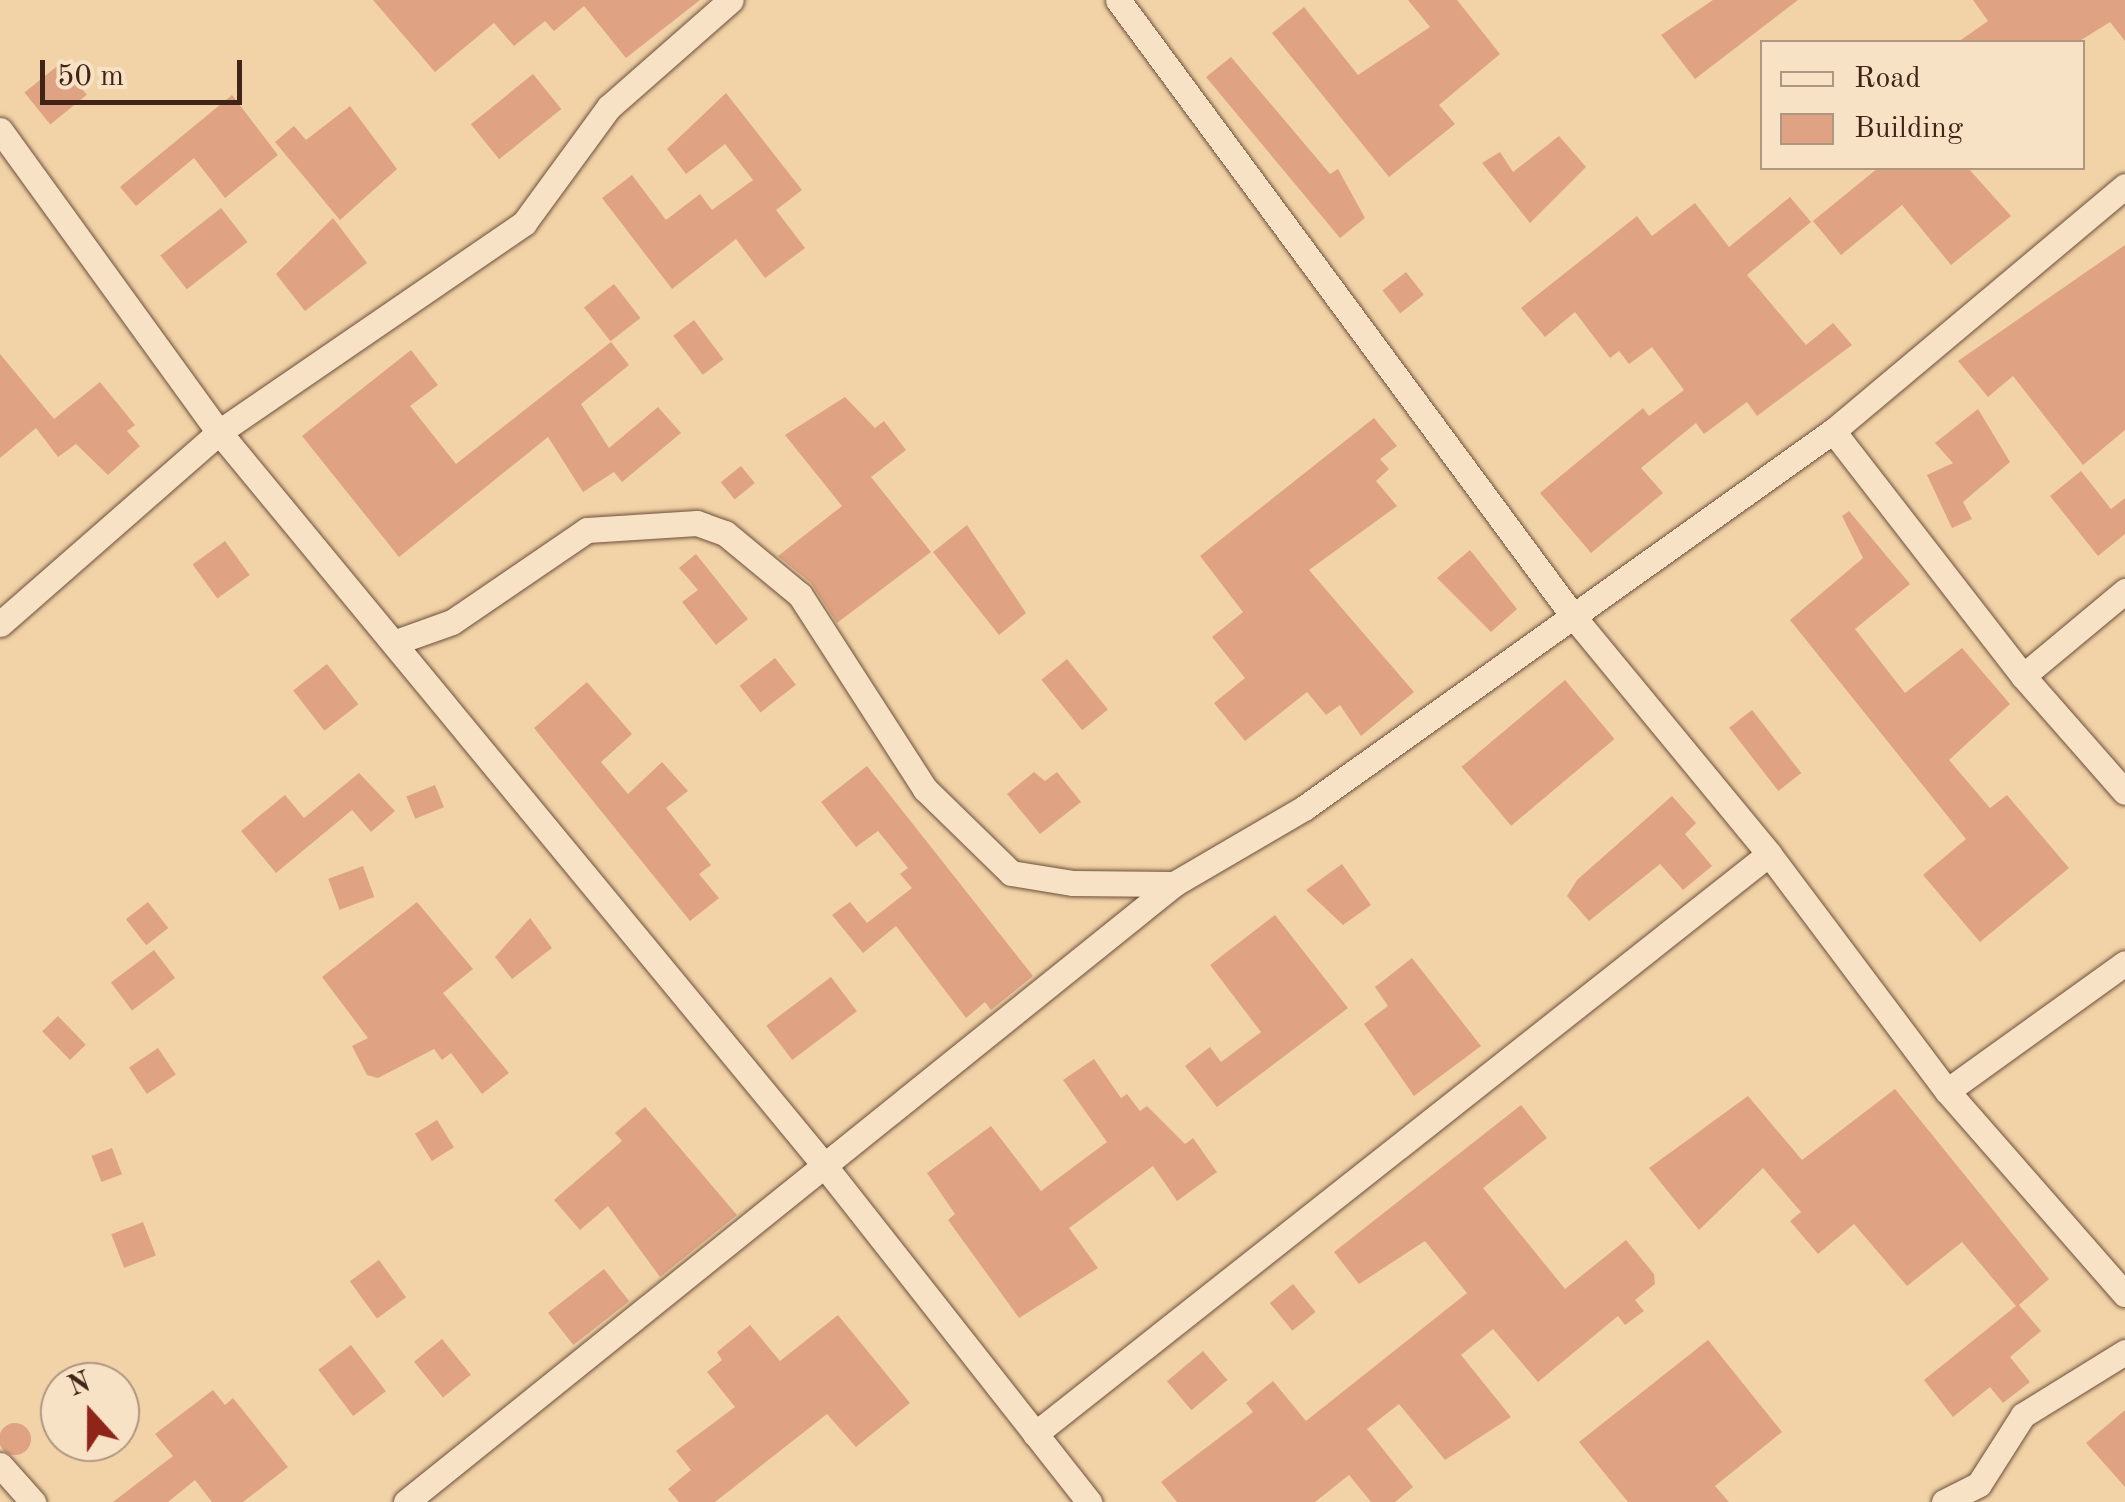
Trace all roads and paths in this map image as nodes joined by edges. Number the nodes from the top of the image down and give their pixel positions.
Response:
1 (731, 0) edge
2 (1118, 0) edge
3 (0, 130) edge
4 (2125, 186) edge
5 (1832, 431) junction
6 (219, 432) junction
7 (2125, 592) edge
8 (1573, 616) junction
9 (0, 624) edge
10 (396, 642) junction
11 (2023, 676) junction
12 (2125, 792) edge
13 (1768, 854) junction
14 (1174, 884) junction
15 (2125, 963) edge
16 (1946, 1091) junction
17 (824, 1166) junction
18 (2125, 1294) edge
19 (2125, 1352) edge
20 (1035, 1434) junction
21 (0, 1466) edge
22 (33, 1502) edge
23 (406, 1502) edge
24 (1089, 1502) edge
25 (1944, 1502) edge

1 - 6 street
2 - 8 street
3 - 6 street
4 - 5 street
5 - 8 street
5 - 11 street
6 - 9 street
6 - 10 street
7 - 11 street
8 - 13 street
8 - 14 street
10 - 14 street
10 - 17 street
11 - 12 street
13 - 16 street
13 - 20 street
14 - 17 street
15 - 16 street
16 - 18 street
17 - 20 street
17 - 23 street
19 - 25 street
20 - 24 street
21 - 22 street

